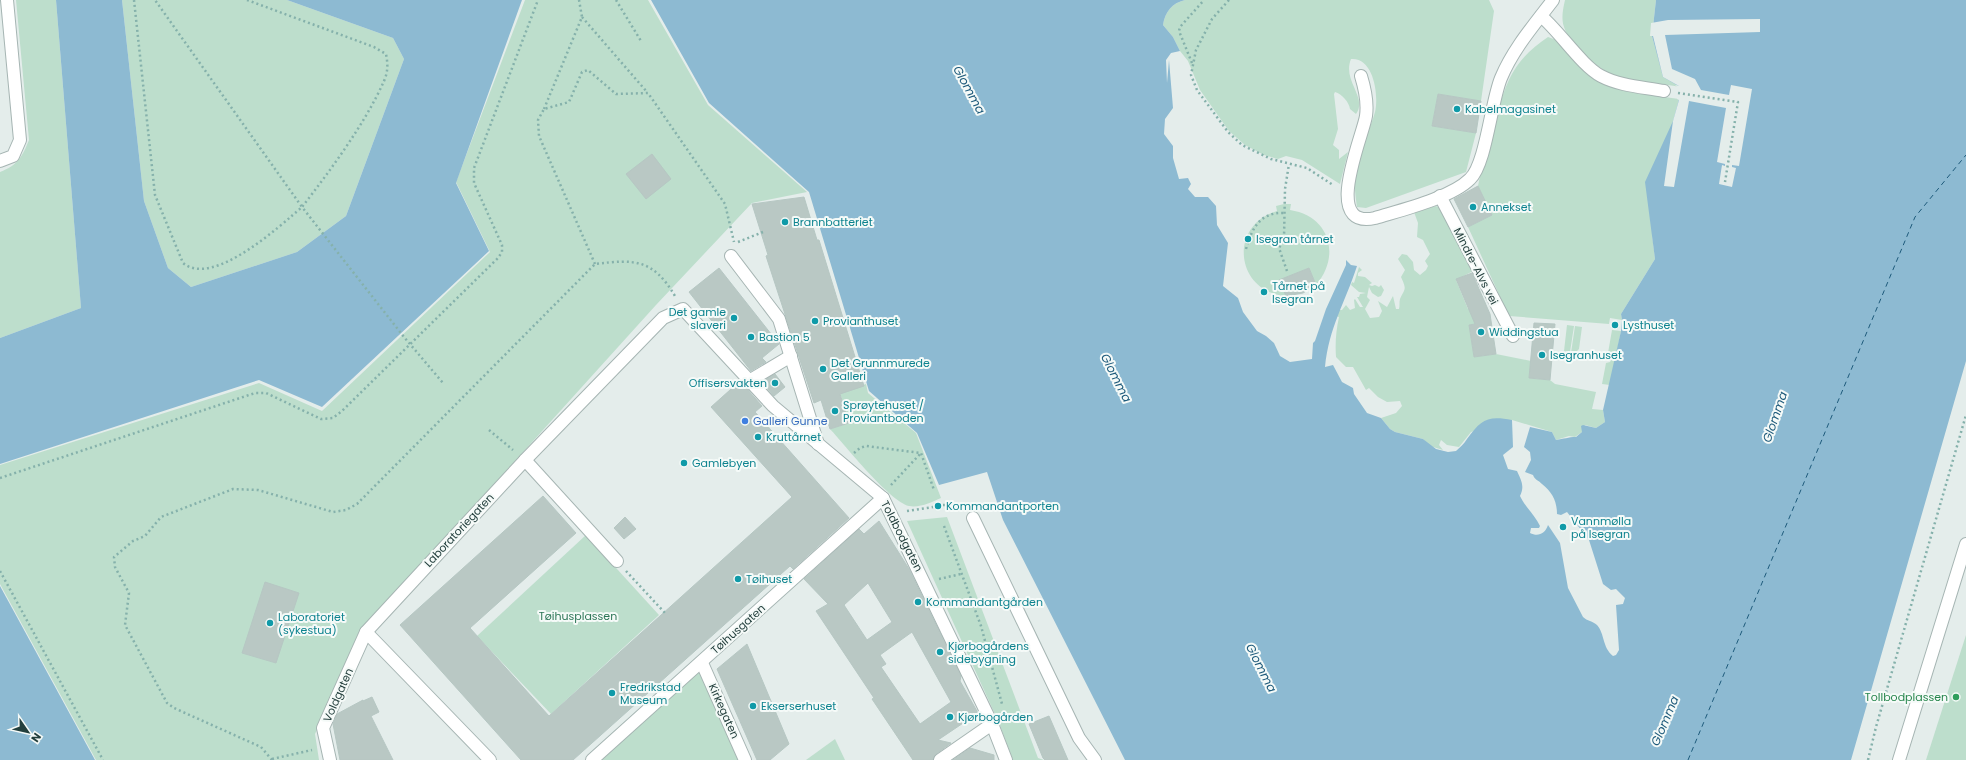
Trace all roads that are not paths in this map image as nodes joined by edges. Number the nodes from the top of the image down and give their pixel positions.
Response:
1 (7, 0) edge
2 (1553, 0) edge
3 (1541, 16) junction
4 (1361, 76) dead end
5 (1664, 91) dead end
6 (0, 160) edge
7 (1440, 196) junction
8 (731, 256) road end
9 (683, 309) joint
10 (1513, 336) dead end
11 (791, 356) junction
12 (749, 381) junction
13 (818, 444) junction
14 (524, 460) junction
15 (882, 497) junction
16 (973, 518) dead end
17 (1966, 544) edge
18 (616, 561) road end
19 (366, 632) junction
20 (702, 663) junction
21 (992, 724) junction
22 (330, 760) edge
23 (490, 760) edge
24 (592, 760) edge
25 (745, 760) edge
26 (940, 760) edge
27 (1006, 760) edge
28 (1095, 760) edge
29 (1899, 760) edge

1 - 6 street
2 - 3 street
3 - 5 street
3 - 7 street
4 - 7 street
7 - 10 street, Mindre-Alvs vei
8 - 11 street
9 - 12 street, Toldbodgaten
9 - 14 street, Laboratoriegaten
11 - 12 street
11 - 13 street
12 - 13 street, Toldbodgaten
13 - 15 street, Toldbodgaten
14 - 18 street
14 - 19 street, Laboratoriegaten
15 - 20 street, Tøihusgaten
15 - 21 street, Toldbodgaten
16 - 28 street
17 - 29 street
19 - 22 street, Voldgaten
19 - 23 street
20 - 24 street, Tøihusgaten
20 - 25 street, Kirkegaten
21 - 26 street
21 - 27 street, Toldbodgaten

